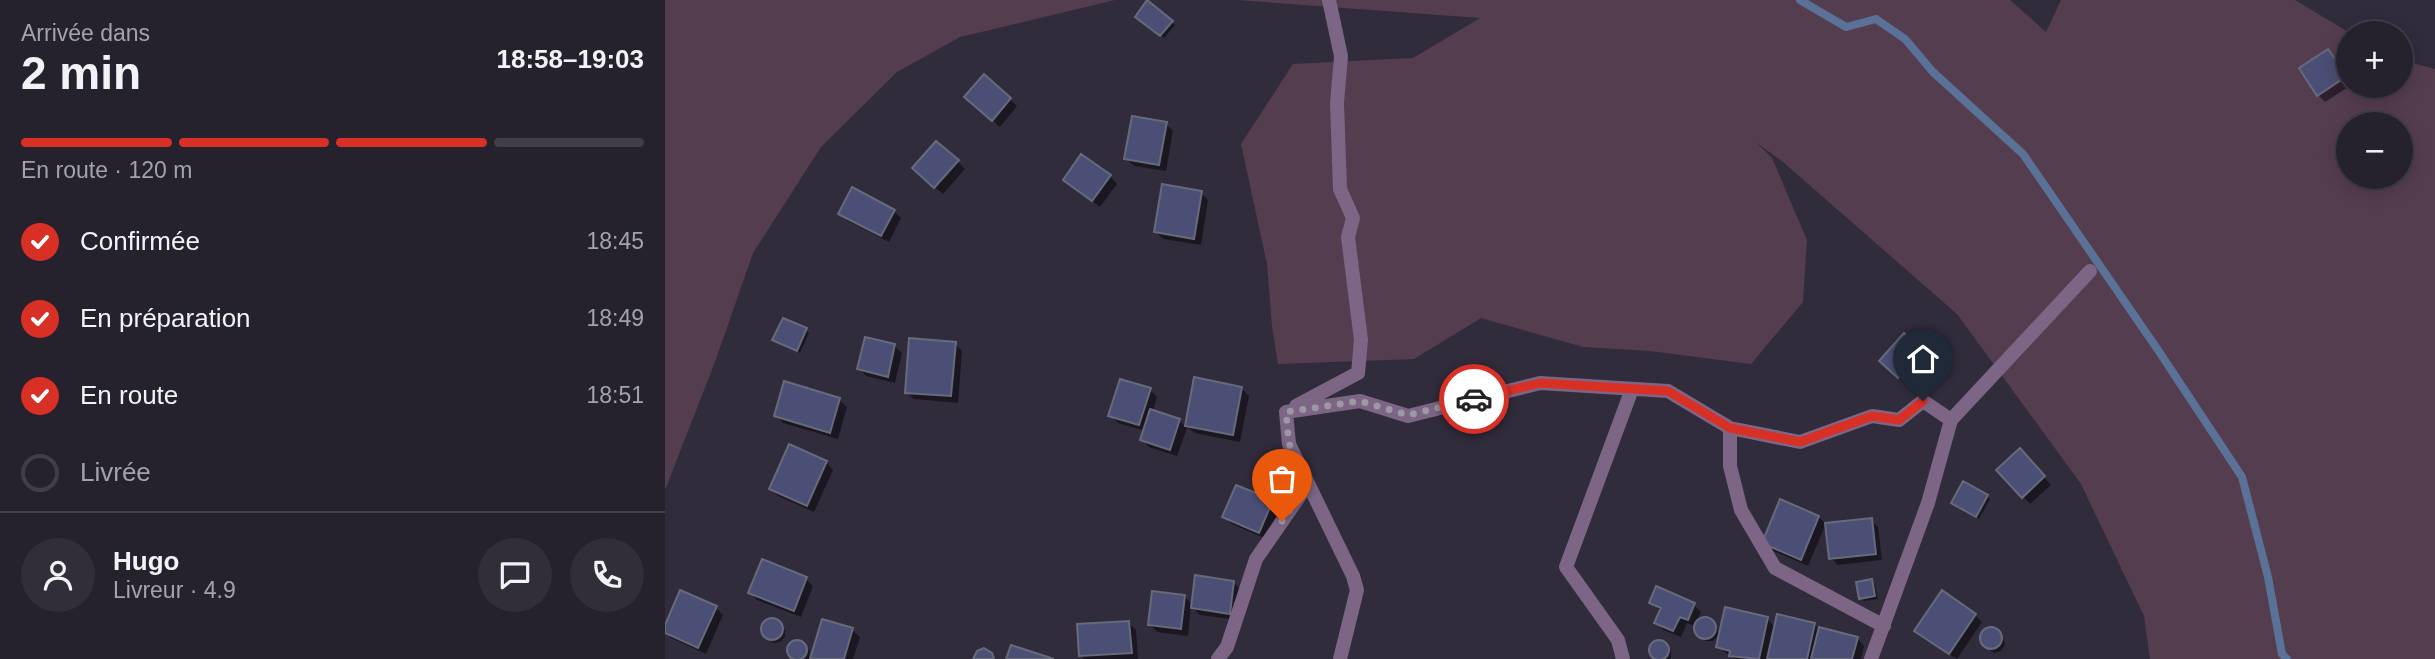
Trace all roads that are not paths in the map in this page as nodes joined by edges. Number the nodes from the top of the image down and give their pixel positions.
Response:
1 (1329, 0) edge
2 (2090, 271) dead end
3 (1632, 389) junction
4 (1286, 412) junction
5 (1951, 420) junction
6 (1730, 428) junction
7 (1308, 484) junction
8 (1884, 626) junction
9 (1218, 659) edge
10 (1340, 659) edge
11 (1623, 659) edge
12 (1871, 659) edge

1 - 4 street
2 - 5 street
3 - 4 street
3 - 6 street
3 - 11 street
4 - 7 street
5 - 6 street
5 - 8 street
6 - 8 street
7 - 9 street
7 - 10 street
8 - 12 street

